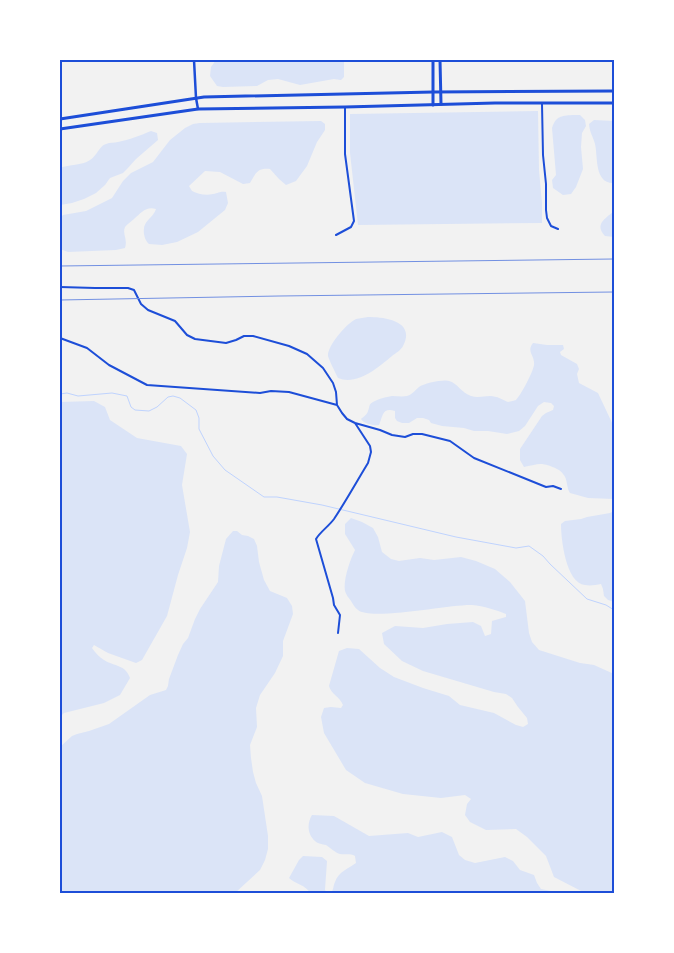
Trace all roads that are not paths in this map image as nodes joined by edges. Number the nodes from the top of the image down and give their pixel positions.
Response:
1 (194, 60) edge
2 (433, 60) edge
3 (440, 60) edge
4 (614, 90) edge
5 (433, 92) junction
6 (440, 92) junction
7 (196, 98) junction
8 (441, 104) junction
9 (542, 104) junction
10 (614, 104) edge
11 (433, 105) junction
12 (345, 107) junction
13 (198, 109) junction
14 (60, 119) edge
15 (60, 130) edge
16 (558, 229) dead end
17 (336, 235) dead end
18 (60, 287) edge
19 (60, 338) edge
20 (337, 405) junction
21 (355, 423) junction
22 (561, 489) dead end
23 (338, 633) dead end

1 - 7 street
2 - 5 main road
3 - 6 main road
4 - 6 main road
5 - 6 main road
5 - 7 main road
5 - 11 main road
6 - 8 main road
7 - 13 street
7 - 14 main road
8 - 9 main road
8 - 11 main road
9 - 10 main road
9 - 16 street
11 - 12 main road
12 - 13 main road
12 - 17 street
13 - 15 main road
18 - 20 street
19 - 20 street
20 - 21 street
21 - 22 street
21 - 23 street

